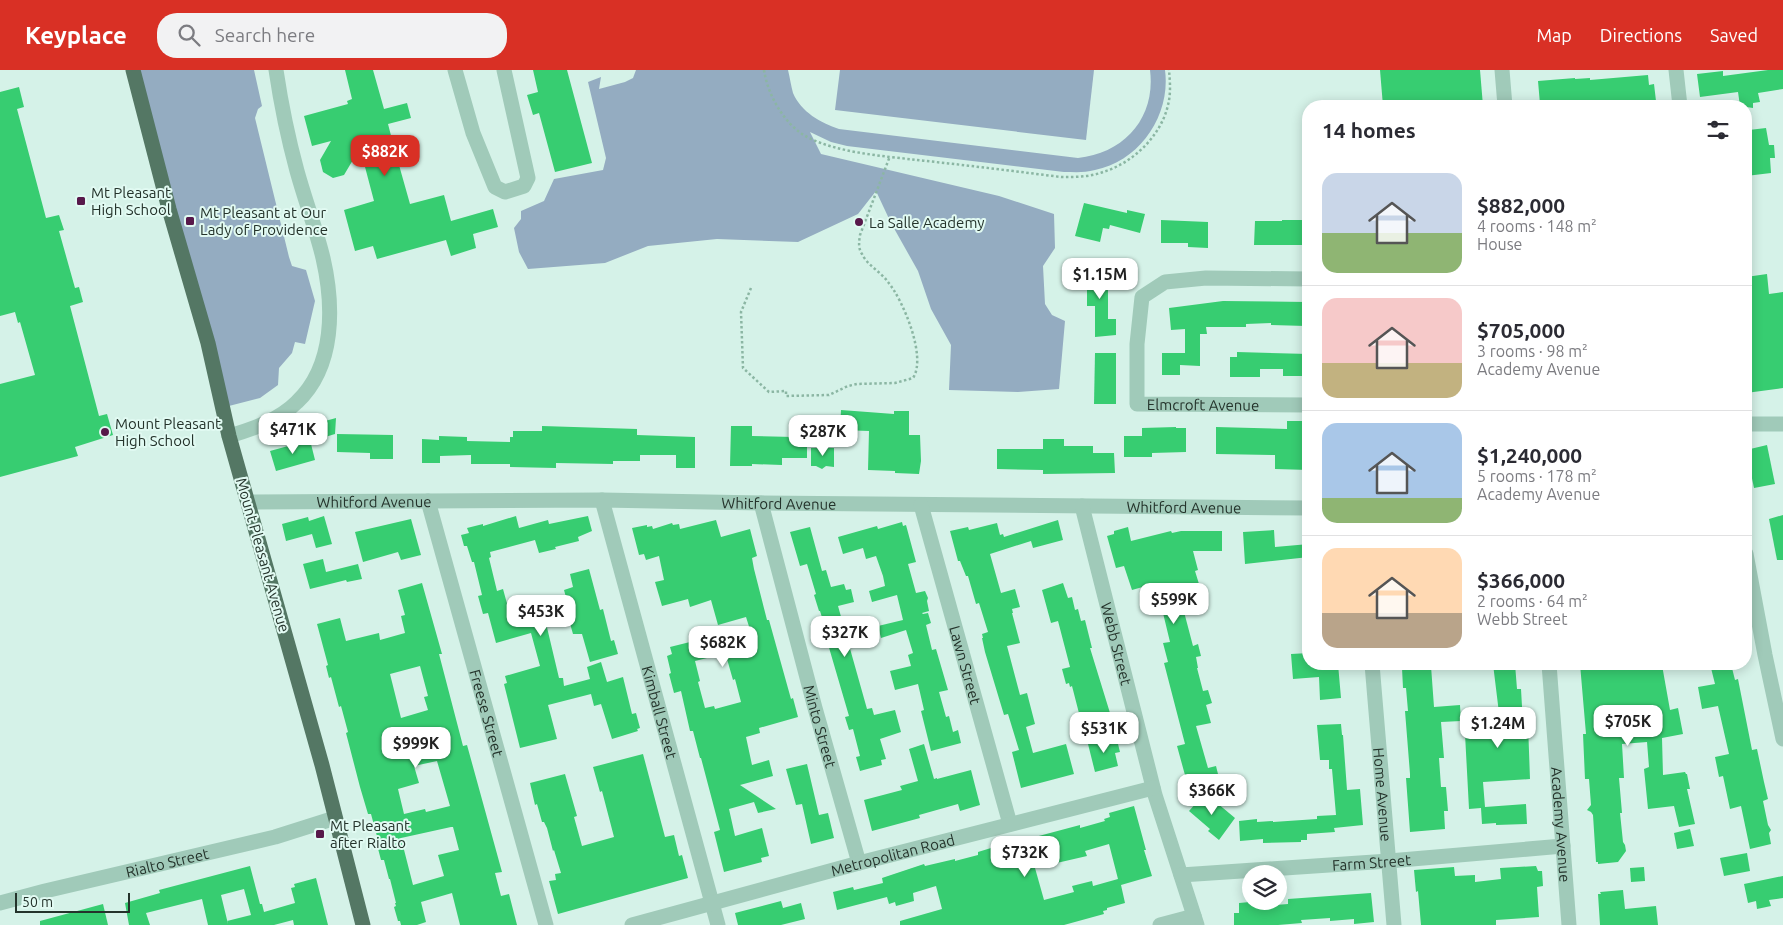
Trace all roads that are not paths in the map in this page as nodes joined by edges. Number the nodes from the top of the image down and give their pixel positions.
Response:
1 (133, 70) edge
2 (276, 70) edge
3 (455, 70) edge
4 (504, 70) edge
5 (1502, 70) edge
6 (1676, 70) edge
7 (1504, 100) edge
8 (1679, 100) edge
9 (1302, 279) edge
10 (1302, 405) edge
11 (1752, 424) edge
12 (1783, 424) edge
13 (229, 436) junction
14 (602, 500) junction
15 (428, 501) junction
16 (249, 502) junction
17 (762, 503) junction
18 (921, 505) junction
19 (1082, 506) junction
20 (1302, 508) edge
21 (1752, 588) edge
22 (1373, 670) edge
23 (1549, 670) edge
24 (1783, 739) edge
25 (1153, 788) junction
26 (335, 818) junction
27 (1010, 824) junction
28 (1563, 846) junction
29 (1389, 861) junction
30 (859, 863) junction
31 (1181, 875) junction
32 (0, 903) edge
33 (712, 903) junction
34 (1196, 920) edge
35 (363, 925) edge
36 (546, 925) edge
37 (632, 925) edge
38 (718, 925) edge
39 (1160, 925) edge
40 (1394, 925) edge
41 (1570, 925) edge

1 - 13 main road, Mount Pleasant Avenue
2 - 13 street
3 - 4 street
5 - 7 street
6 - 8 street
9 - 10 street, Elmcroft Avenue
11 - 12 street
13 - 16 main road, Mount Pleasant Avenue
14 - 15 street, Whitford Avenue
14 - 17 street, Whitford Avenue
14 - 33 street, Kimball Street
15 - 16 street, Whitford Avenue
15 - 36 street, Freese Street
16 - 26 main road, Mount Pleasant Avenue
17 - 18 street, Whitford Avenue
17 - 30 street, Minto Street
18 - 19 street, Whitford Avenue
18 - 27 street, Lawn Street
19 - 20 street, Whitford Avenue
19 - 25 street, Webb Street
21 - 24 street
22 - 29 street, Home Avenue
23 - 28 street, Academy Avenue
25 - 27 street, Metropolitan Road
25 - 31 street, Webb Street
26 - 32 street, Rialto Street
26 - 35 main road, Mount Pleasant Avenue
27 - 30 street, Metropolitan Road
28 - 29 street, Farm Street
28 - 41 street, Academy Avenue
29 - 31 street, Farm Street
29 - 40 street, Home Avenue
30 - 33 street, Metropolitan Road
31 - 34 street, Webb Street
33 - 37 street, Metropolitan Road
33 - 38 street, Kimball Street
34 - 39 street

